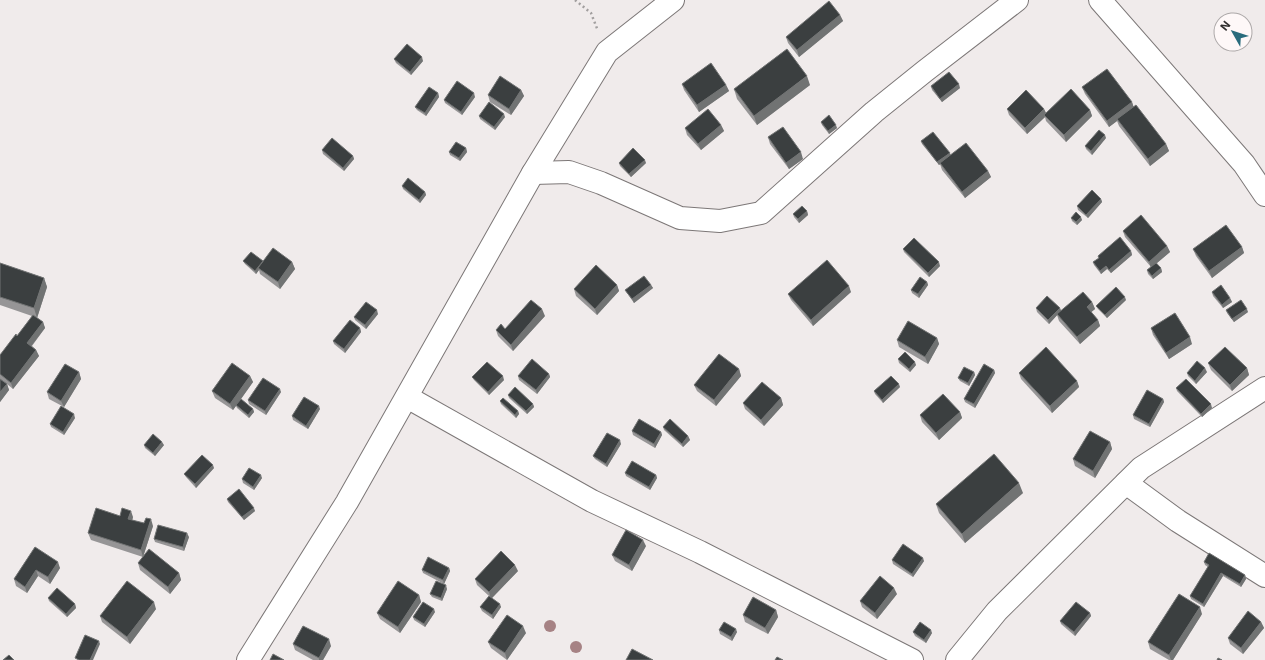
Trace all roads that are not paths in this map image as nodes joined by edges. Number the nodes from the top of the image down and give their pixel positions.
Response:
1 (673, 0) edge
2 (1017, 0) edge
3 (1100, 0) edge
4 (533, 172) junction
5 (1265, 195) edge
6 (1265, 388) edge
7 (407, 397) junction
8 (1126, 483) junction
9 (1265, 576) edge
10 (248, 660) edge
11 (912, 660) edge
12 (957, 660) edge

1 - 4 street
2 - 4 street
3 - 5 street
4 - 7 street
6 - 8 street
7 - 10 street
7 - 11 street
8 - 9 street
8 - 12 street

